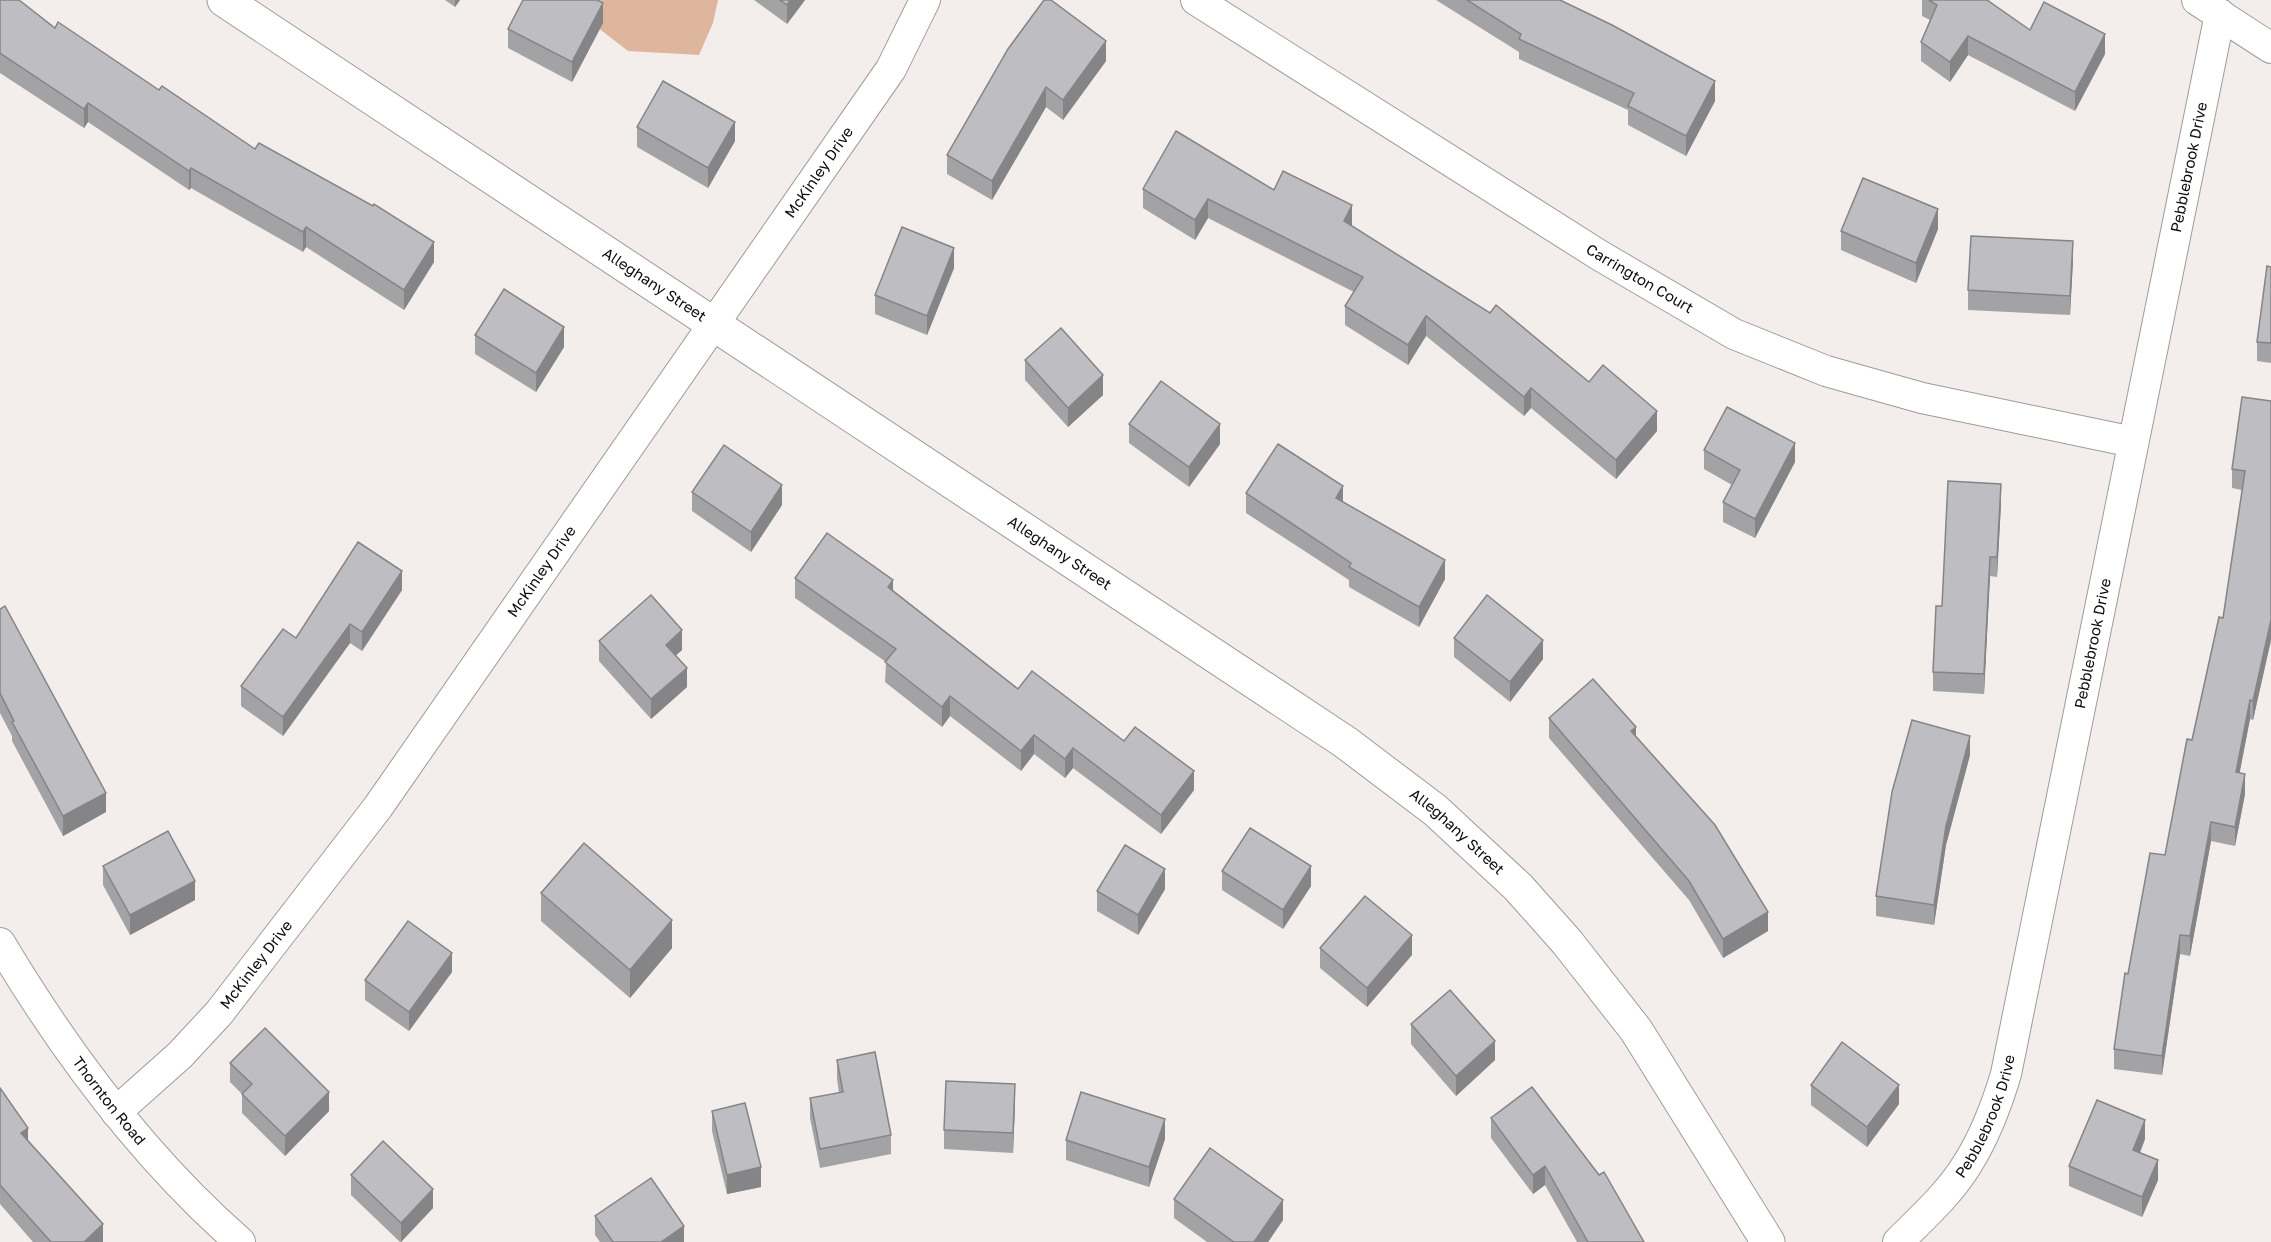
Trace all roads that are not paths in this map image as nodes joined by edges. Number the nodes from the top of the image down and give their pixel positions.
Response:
1 (224, 0) edge
2 (925, 0) edge
3 (1196, 0) edge
4 (2208, 7) edge
5 (2271, 48) edge
6 (715, 325) junction
7 (2133, 442) junction
8 (0, 943) edge
9 (116, 1112) junction
10 (240, 1242) edge
11 (1768, 1242) edge
12 (1898, 1242) edge

1 - 6 street, Alleghany Street
2 - 6 street, McKinley Drive
3 - 7 street, Carrington Court
4 - 5 street
4 - 7 street, Pebblebrook Drive
6 - 9 street, McKinley Drive
6 - 11 street, Alleghany Street
7 - 12 street, Pebblebrook Drive
8 - 9 street, Thornton Road
9 - 10 street, Thornton Road

